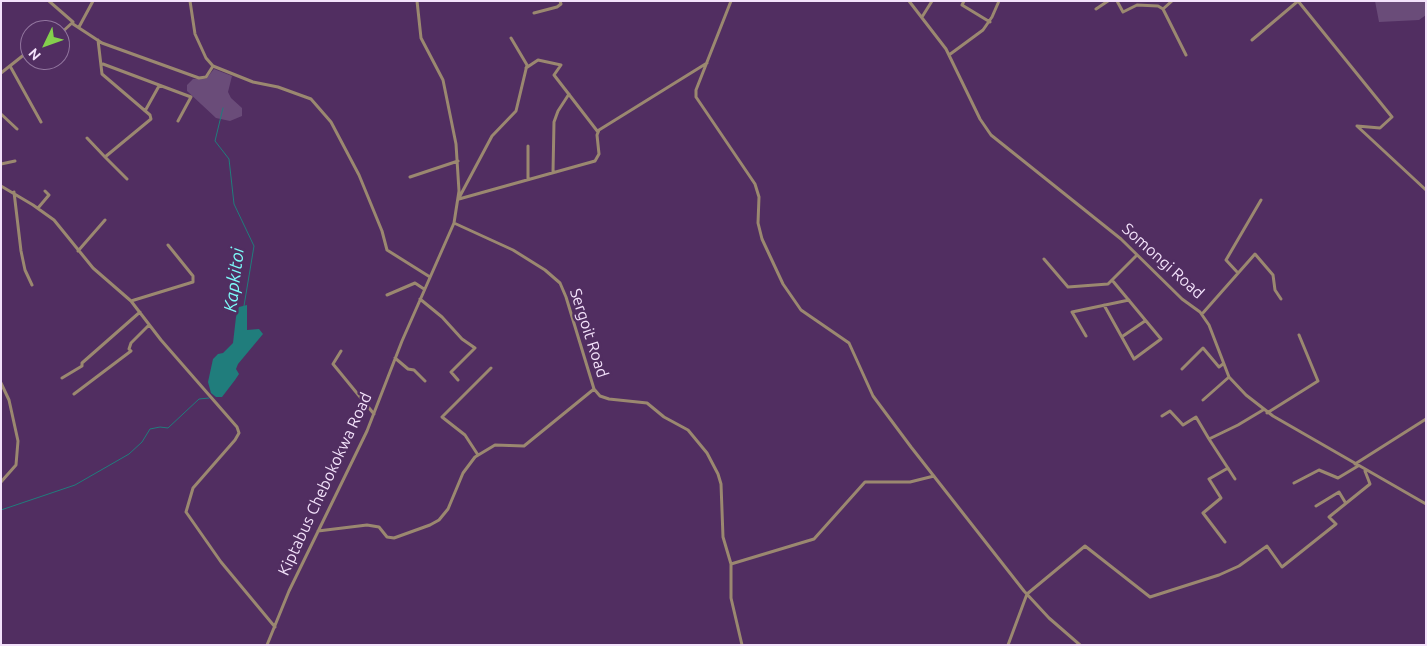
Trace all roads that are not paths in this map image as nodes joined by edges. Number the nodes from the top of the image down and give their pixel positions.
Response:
1 (49, 1) edge
2 (94, 1) edge
3 (190, 1) edge
4 (416, 1) edge
5 (560, 1) edge
6 (909, 1) edge
7 (932, 1) edge
8 (964, 1) edge
9 (999, 1) edge
10 (1108, 1) edge
11 (1117, 1) edge
12 (1172, 1) edge
13 (729, 2) edge
14 (1096, 9) dead end
15 (1163, 9) junction
16 (534, 13) dead end
17 (922, 17) junction
18 (990, 22) junction
19 (73, 24) junction
20 (70, 26) edge
21 (79, 27) junction
22 (511, 38) dead end
23 (98, 40) junction
24 (1252, 40) dead end
25 (949, 54) junction
26 (1186, 55) dead end
27 (20, 58) edge
28 (708, 63) junction
29 (102, 64) junction
30 (10, 66) junction
31 (214, 66) junction
32 (526, 68) junction
33 (1, 73) edge
34 (159, 86) junction
35 (569, 94) junction
36 (145, 111) junction
37 (1, 114) edge
38 (178, 121) dead end
39 (41, 122) dead end
40 (17, 129) dead end
41 (598, 132) junction
42 (87, 138) dead end
43 (528, 146) dead end
44 (105, 157) junction
45 (15, 161) dead end
46 (458, 161) junction
47 (1, 164) edge
48 (553, 172) junction
49 (410, 177) dead end
50 (128, 179) dead end
51 (528, 179) junction
52 (1, 186) edge
53 (45, 190) dead end
54 (1426, 190) edge
55 (14, 192) junction
56 (459, 199) junction
57 (1261, 200) dead end
58 (38, 208) junction
59 (105, 220) dead end
60 (454, 223) junction
61 (168, 245) dead end
62 (78, 251) junction
63 (1137, 255) junction
64 (1044, 259) dead end
65 (1238, 273) junction
66 (430, 277) junction
67 (1112, 280) junction
68 (32, 286) dead end
69 (424, 289) junction
70 (387, 295) dead end
71 (420, 299) junction
72 (1280, 299) dead end
73 (131, 300) junction
74 (1129, 300) junction
75 (1104, 306) junction
76 (140, 312) junction
77 (1202, 314) junction
78 (1145, 321) junction
79 (150, 325) junction
80 (1299, 335) dead end
81 (1086, 336) dead end
82 (1122, 336) junction
83 (341, 351) dead end
84 (395, 358) junction
85 (1223, 364) junction
86 (491, 368) dead end
87 (1182, 369) dead end
88 (1229, 376) junction
89 (62, 378) dead end
90 (458, 380) dead end
91 (424, 381) dead end
92 (1, 383) edge
93 (594, 389) junction
94 (74, 394) dead end
95 (1203, 400) dead end
96 (1263, 410) junction
97 (1267, 413) junction
98 (374, 414) junction
99 (1162, 416) dead end
100 (1426, 419) edge
101 (1209, 439) junction
102 (478, 455) junction
103 (1357, 465) junction
104 (1228, 468) junction
105 (1364, 470) junction
106 (934, 476) junction
107 (1235, 478) dead end
108 (1, 482) edge
109 (1294, 482) dead end
110 (1346, 502) junction
111 (1426, 504) edge
112 (1316, 506) dead end
113 (318, 531) junction
114 (1225, 542) dead end
115 (731, 564) junction
116 (1027, 594) junction
117 (276, 627) junction
118 (268, 645) edge
119 (742, 645) edge
120 (1008, 645) edge
121 (1080, 645) edge

1 - 19 street
2 - 21 street
3 - 31 street
4 - 46 street
5 - 16 street
6 - 17 street, Somongi Road
7 - 17 street
8 - 18 street
9 - 18 street
10 - 14 street
11 - 15 street
12 - 15 street
13 - 28 street
15 - 26 street
17 - 25 street, Somongi Road
18 - 25 street
19 - 20 street
19 - 21 street
21 - 23 street
22 - 32 street
23 - 29 street
23 - 31 street
24 - 54 street
25 - 63 street, Somongi Road
27 - 30 street
28 - 41 street
28 - 106 street
29 - 34 street
29 - 36 street
30 - 33 street
30 - 39 street
31 - 66 street
32 - 35 street
32 - 56 street
34 - 36 street
34 - 38 street
35 - 41 street
35 - 48 street
36 - 44 street
37 - 40 street
41 - 48 street
42 - 44 street
43 - 51 street
44 - 50 street
45 - 47 street
46 - 49 street
46 - 56 street
48 - 51 street
51 - 56 street
52 - 55 street
53 - 58 street
55 - 58 street
55 - 68 street
56 - 60 street, Kiptabus Chebokokwa Road
57 - 65 street
58 - 62 street
59 - 62 street
60 - 66 street, Kiptabus Chebokokwa Road
60 - 93 street, Sergoit Road
61 - 73 street
62 - 73 street
63 - 67 street
63 - 77 street, Somongi Road
64 - 67 street
65 - 72 street
65 - 77 street
66 - 69 street, Kiptabus Chebokokwa Road
67 - 74 street
69 - 70 street
69 - 71 street, Kiptabus Chebokokwa Road
71 - 84 street, Kiptabus Chebokokwa Road
71 - 90 street
73 - 76 street
74 - 75 street
74 - 78 street
75 - 81 street
75 - 82 street
76 - 79 street
76 - 89 street
77 - 85 street, Somongi Road
78 - 82 street
78 - 82 street
79 - 94 street
79 - 117 street
80 - 97 street
83 - 98 street
84 - 91 street
84 - 98 street, Kiptabus Chebokokwa Road
85 - 87 street
85 - 88 street, Somongi Road
86 - 102 street
88 - 95 street
88 - 96 street, Somongi Road
92 - 108 street
93 - 102 street
93 - 115 street, Sergoit Road
96 - 97 street, Somongi Road
96 - 101 street
97 - 103 street, Somongi Road
98 - 113 street, Kiptabus Chebokokwa Road
99 - 101 street
100 - 103 street
101 - 104 street
102 - 113 street
103 - 105 street, Somongi Road
103 - 109 street
104 - 107 street
104 - 114 street
105 - 110 street
105 - 111 street, Somongi Road
106 - 115 street
106 - 116 street
110 - 112 street
110 - 116 street
113 - 117 street, Kiptabus Chebokokwa Road
115 - 119 street, Sergoit Road
116 - 120 street
116 - 121 street
117 - 118 street, Kiptabus Chebokokwa Road

